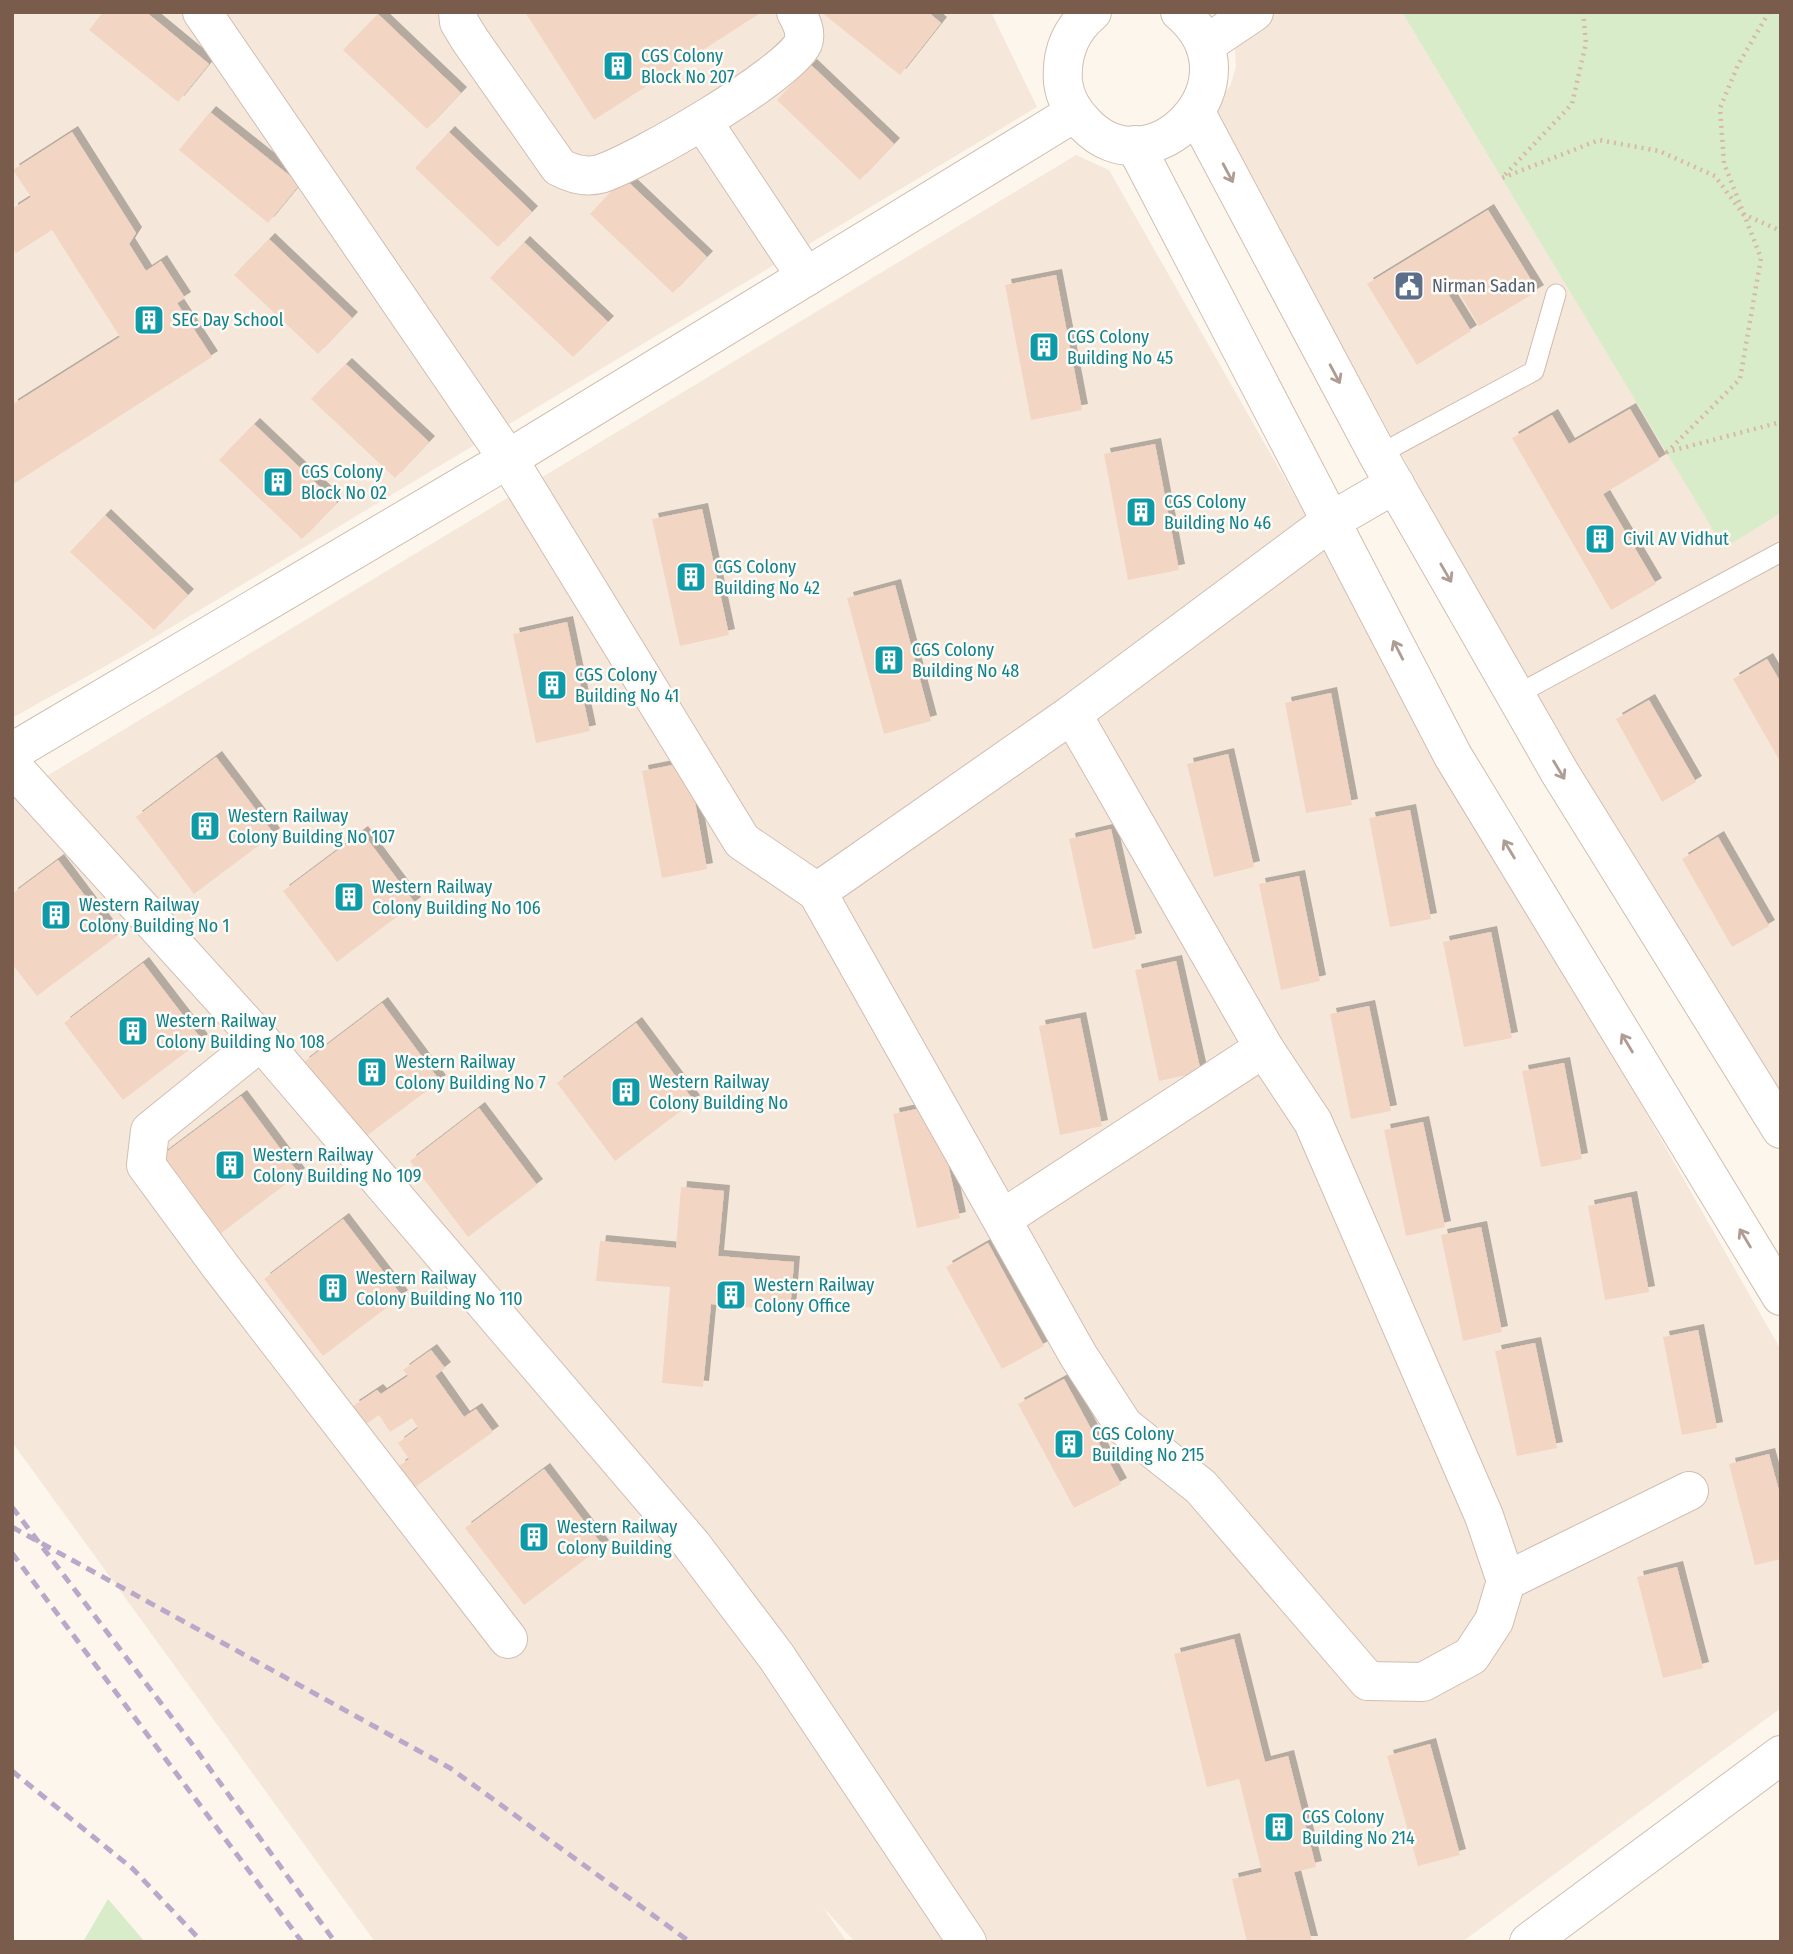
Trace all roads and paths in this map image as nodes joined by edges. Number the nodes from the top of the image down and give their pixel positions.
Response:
1 (202, 12) edge
2 (458, 12) edge
3 (796, 12) edge
4 (1180, 12) edge
5 (1254, 12) edge
6 (1583, 12) edge
7 (1769, 12) edge
8 (1083, 15) edge
9 (1205, 45) junction
10 (1074, 113) junction
11 (1196, 113) junction
12 (703, 122) junction
13 (1135, 145) junction
14 (1744, 214) junction
15 (1781, 231) edge
16 (806, 277) junction
17 (1556, 294) dead end
18 (1781, 422) edge
19 (508, 459) junction
20 (1386, 469) junction
21 (1331, 521) junction
22 (1781, 552) edge
23 (1516, 695) junction
24 (1072, 714) junction
25 (12, 752) edge
26 (12, 766) edge
27 (817, 892) junction
28 (261, 1041) junction
29 (1264, 1048) junction
30 (1781, 1129) edge
31 (1002, 1219) junction
32 (1781, 1296) edge
33 (1689, 1491) dead end
34 (1506, 1581) junction
35 (508, 1639) dead end
36 (1781, 1755) edge
37 (967, 1942) edge
38 (1529, 1942) edge

1 - 19 street
2 - 12 street
3 - 12 street
4 - 9 street
5 - 9 street
6 - 14 path
7 - 14 path
8 - 10 street
9 - 11 street
10 - 13 street
10 - 16 street
11 - 13 street
11 -> 20 street
12 - 16 street
13 - 21 street
14 - 15 path
14 - 18 path
16 - 19 street
17 - 20 lane
19 - 25 street
19 - 27 street
20 - 21 street
20 -> 23 street
21 - 24 street
32 -> 21 street
22 - 23 lane
23 -> 30 street
24 - 27 street
24 - 29 street
26 - 28 street
27 - 31 street
28 - 35 street
28 - 37 street
29 - 31 street
29 - 34 street
31 - 34 street
33 - 34 street
36 - 38 street

